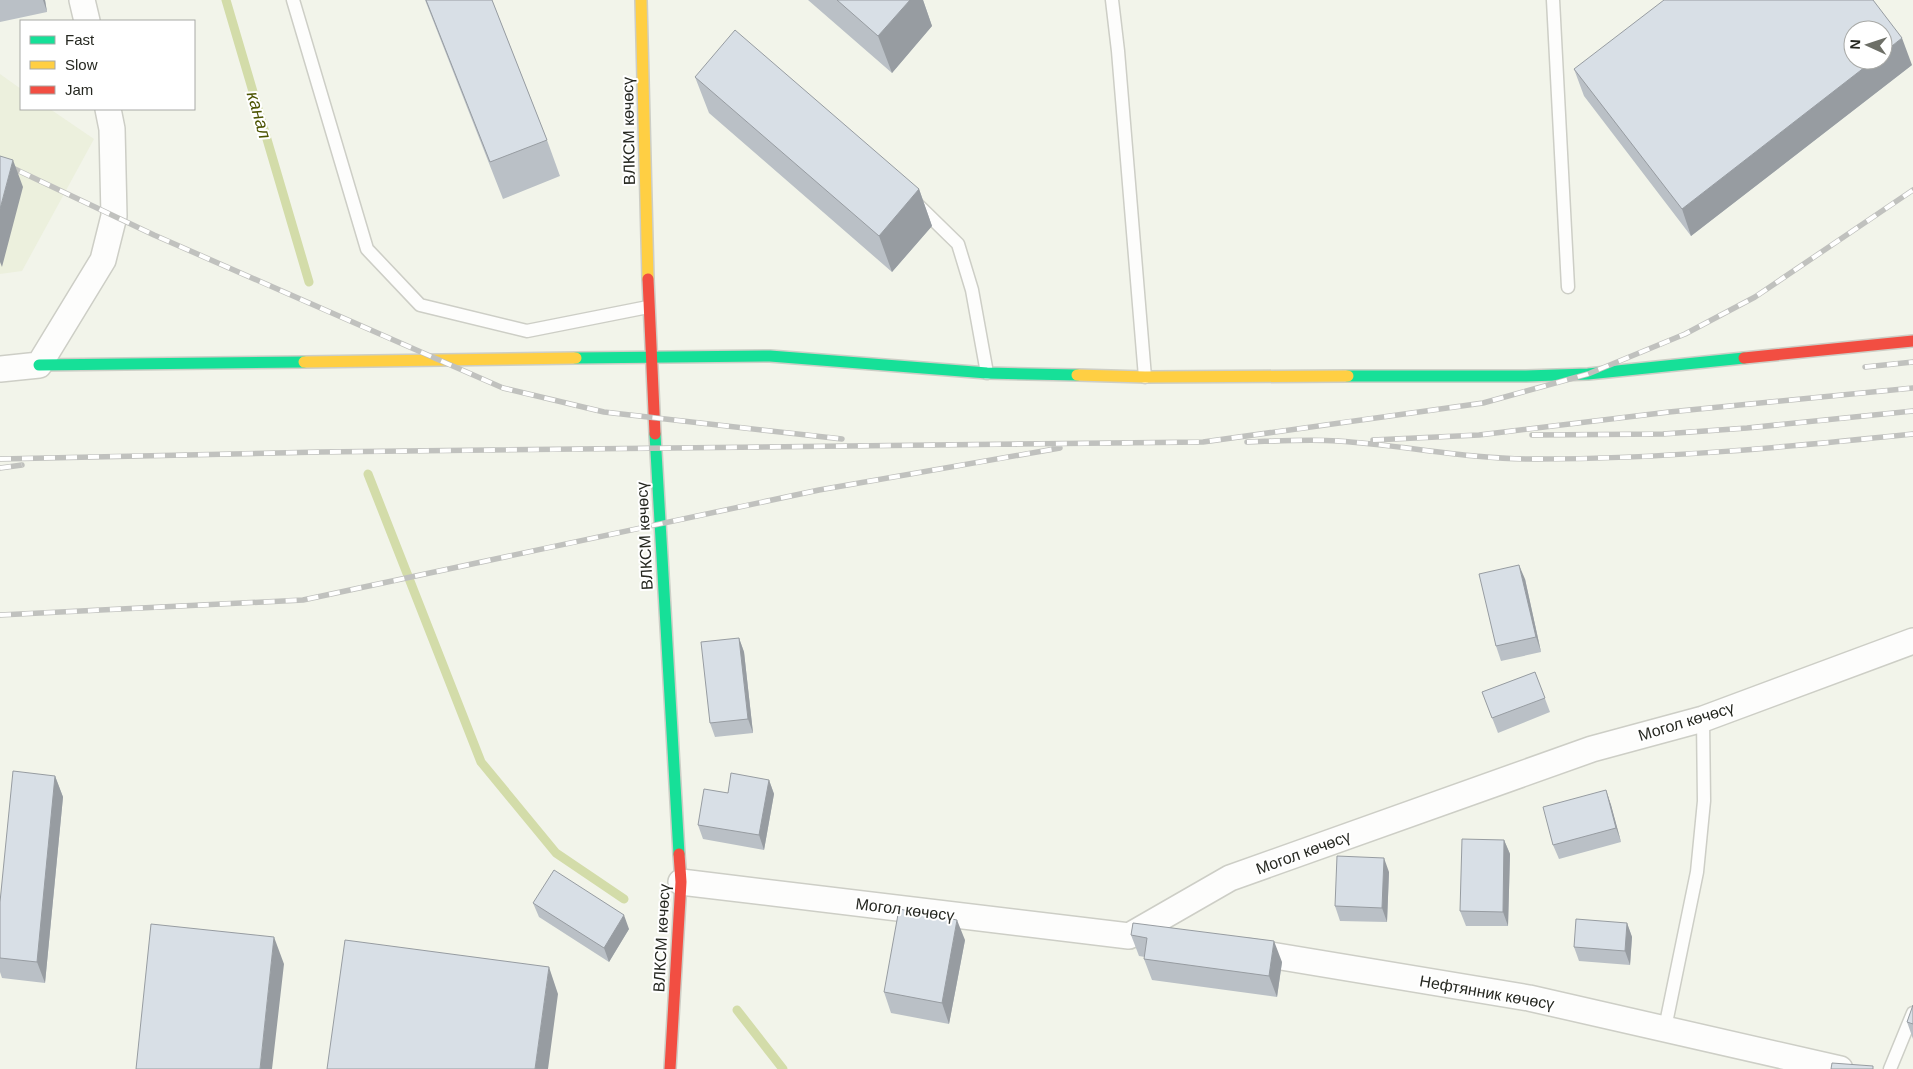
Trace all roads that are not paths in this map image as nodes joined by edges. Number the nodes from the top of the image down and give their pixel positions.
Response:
1 (82, 0) edge
2 (293, 0) edge
3 (640, 0) edge
4 (1112, 0) edge
5 (1553, 0) edge
6 (87, 20) edge
7 (108, 110) edge
8 (905, 191) edge
9 (1568, 287) dead end
10 (648, 307) junction
11 (1913, 341) edge
12 (650, 357) junction
13 (39, 365) junction
14 (0, 369) edge
15 (987, 373) junction
16 (1145, 377) junction
17 (1913, 641) edge
18 (1703, 718) junction
19 (681, 882) junction
20 (1129, 936) junction
21 (1168, 940) edge
22 (1226, 947) edge
23 (1913, 1013) edge
24 (1665, 1028) junction
25 (670, 1069) edge
26 (1840, 1069) edge
27 (1890, 1069) edge

1 - 6 street
2 - 10 lane
3 - 10 street, ВЛКСМ көчөсү
4 - 16 lane
5 - 9 lane
7 - 13 street
8 - 15 lane
10 - 12 street, ВЛКСМ көчөсү
11 - 16 street
12 - 13 street
12 - 15 street
12 - 19 street, ВЛКСМ көчөсү
13 - 14 street
15 - 16 street
17 - 18 street, Могол көчөсү
18 - 20 street, Могол көчөсү
18 - 24 lane
19 - 20 street, Могол көчөсү
19 - 25 street, ВЛКСМ көчөсү
20 - 21 street
22 - 24 street, Нефтянник көчөсү
23 - 27 lane
24 - 26 street, Нефтянник көчөсү

